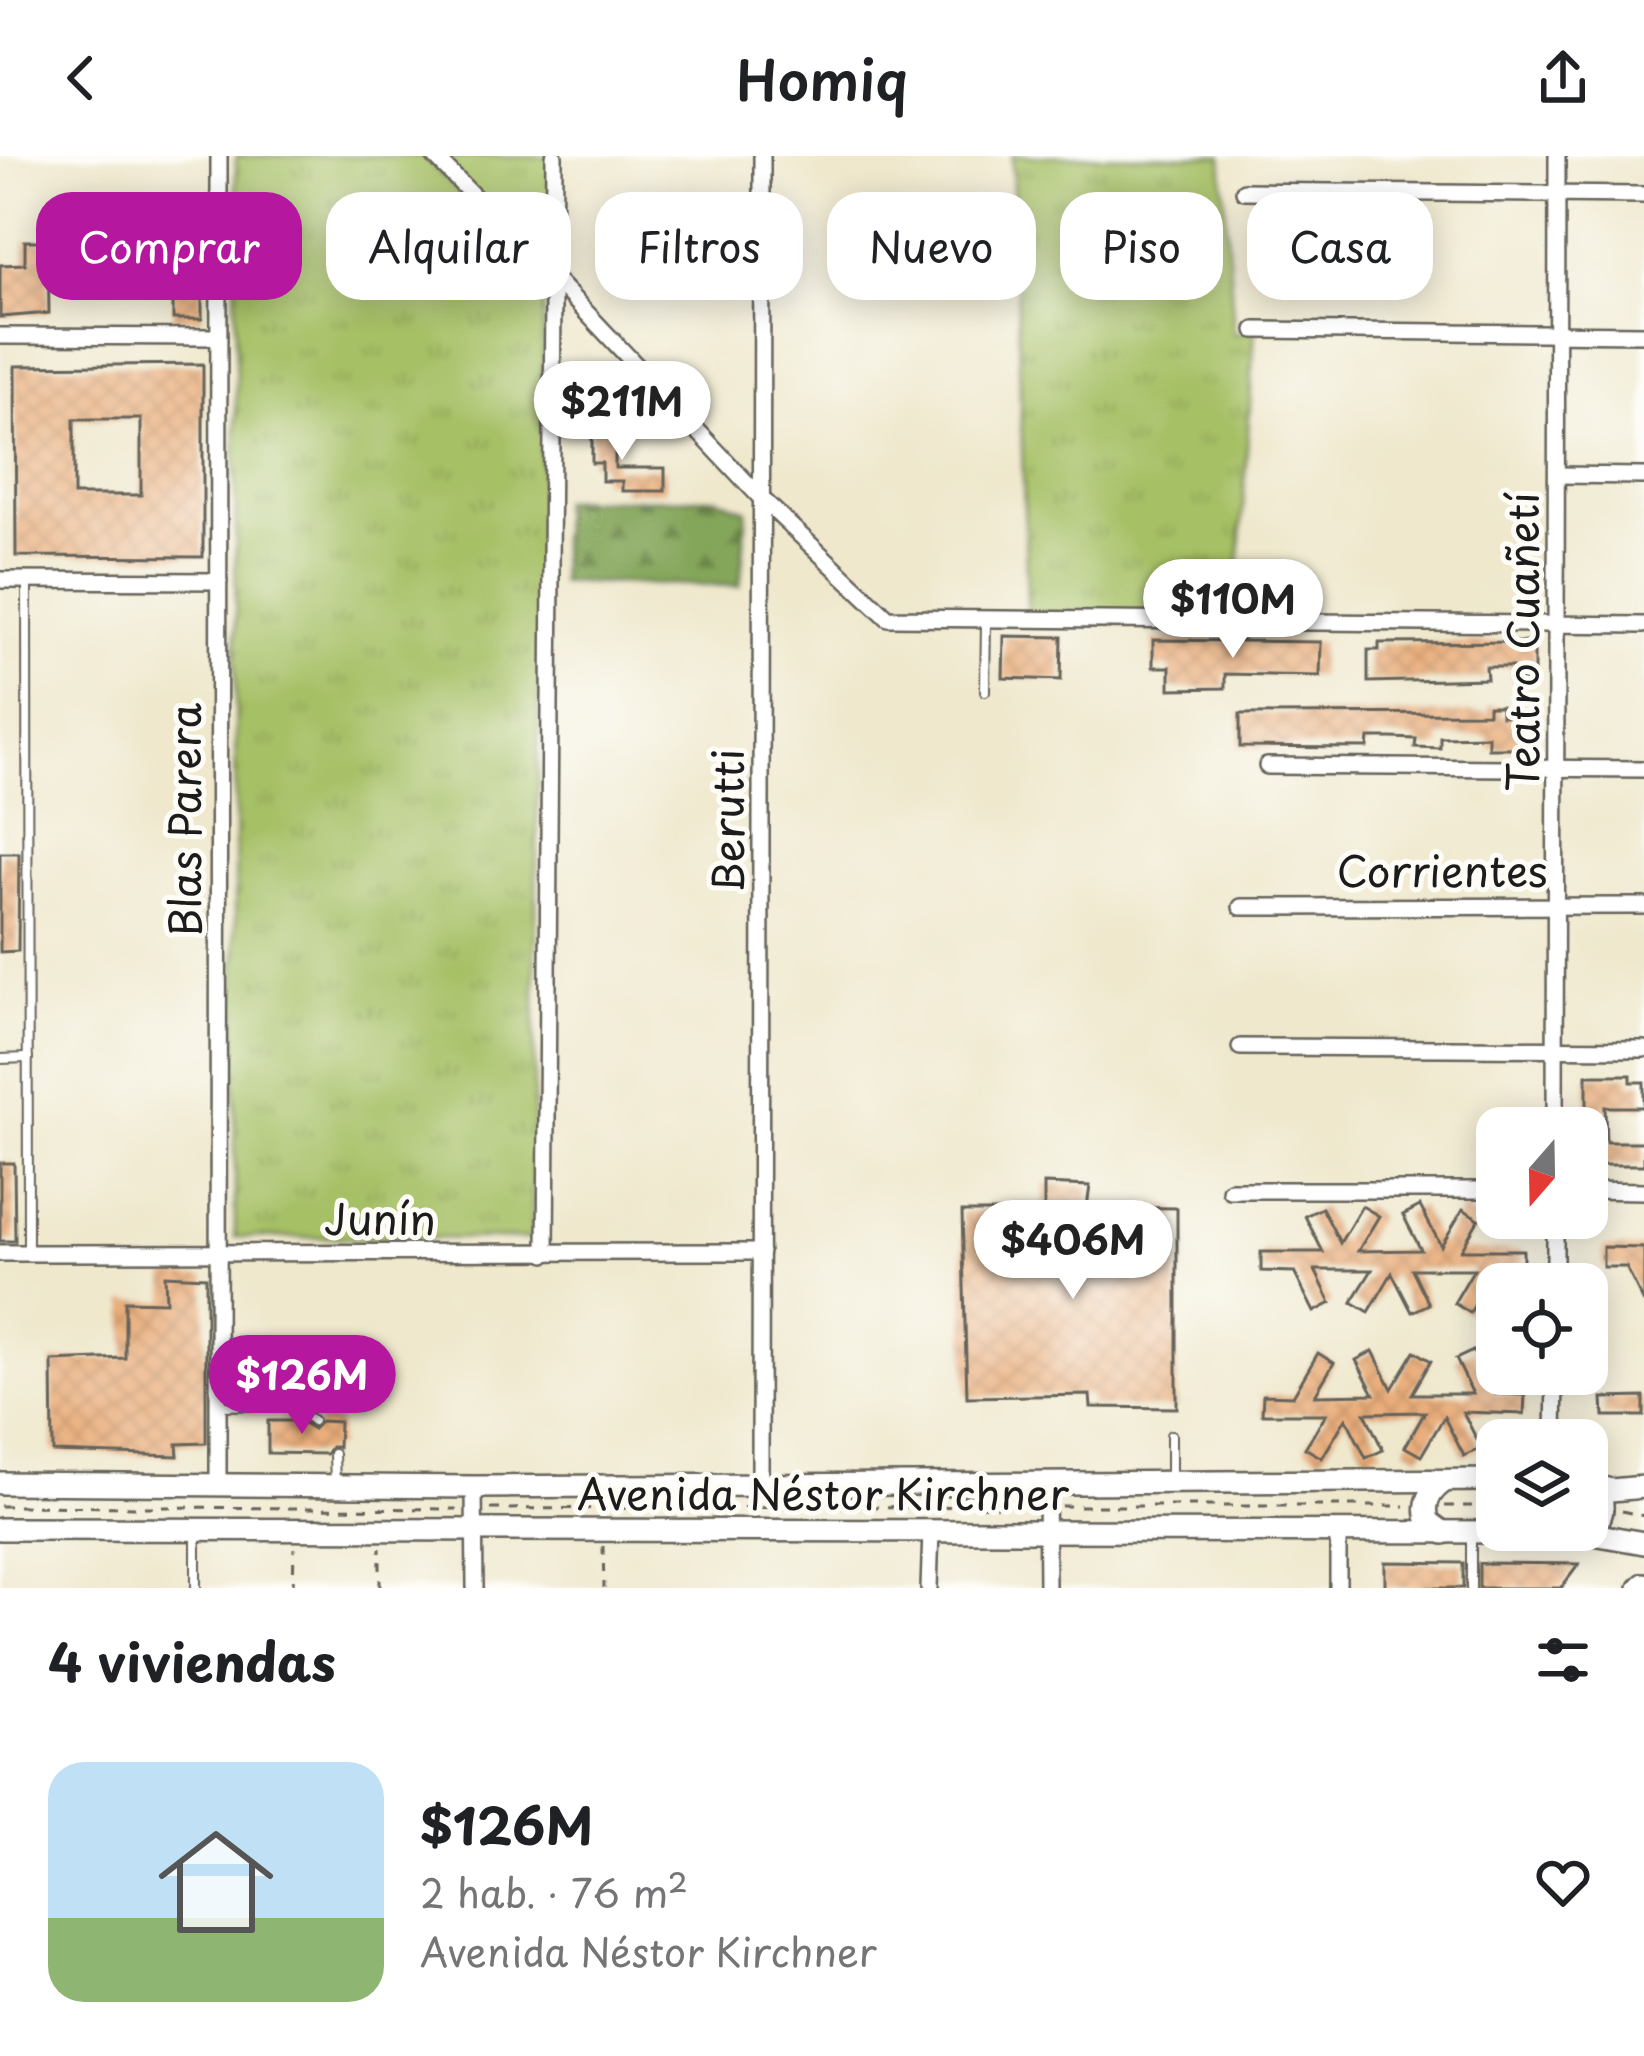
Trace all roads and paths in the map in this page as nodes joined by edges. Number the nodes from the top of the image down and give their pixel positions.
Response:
1 (219, 156) edge
2 (434, 156) edge
3 (554, 156) edge
4 (762, 156) edge
5 (1558, 156) edge
6 (1244, 191) dead end
7 (470, 192) edge
8 (554, 192) edge
9 (1644, 194) edge
10 (1557, 195) junction
11 (571, 295) edge
12 (553, 300) edge
13 (1256, 330) dead end
14 (1557, 334) junction
15 (1644, 334) edge
16 (0, 336) edge
17 (219, 337) junction
18 (1557, 475) junction
19 (1644, 476) edge
20 (760, 497) junction
21 (0, 580) edge
22 (27, 580) junction
23 (219, 581) junction
24 (986, 620) junction
25 (1644, 625) edge
26 (1557, 626) junction
27 (986, 691) dead end
28 (1267, 766) dead end
29 (1556, 769) junction
30 (1644, 769) edge
31 (1556, 904) junction
32 (1644, 906) edge
33 (1241, 907) dead end
34 (1240, 1046) dead end
35 (1555, 1048) junction
36 (1644, 1049) edge
37 (28, 1058) junction
38 (0, 1059) edge
39 (1555, 1107) edge
40 (1230, 1190) dead end
41 (1476, 1190) edge
42 (1608, 1190) edge
43 (1644, 1191) edge
44 (761, 1252) junction
45 (0, 1253) edge
46 (28, 1253) junction
47 (219, 1253) junction
48 (546, 1253) junction
49 (219, 1406) junction
50 (313, 1421) dead end
51 (1172, 1436) dead end
52 (334, 1454) dead end
53 (1476, 1480) edge
54 (1444, 1481) junction
55 (1046, 1482) junction
56 (1171, 1482) junction
57 (0, 1483) edge
58 (218, 1484) junction
59 (335, 1485) junction
60 (760, 1486) junction
61 (1608, 1486) edge
62 (1644, 1486) edge
63 (1426, 1505) junction
64 (0, 1506) edge
65 (1046, 1506) junction
66 (1476, 1506) edge
67 (474, 1509) junction
68 (0, 1528) edge
69 (196, 1529) junction
70 (294, 1529) junction
71 (380, 1529) junction
72 (931, 1531) junction
73 (1046, 1531) junction
74 (604, 1532) junction
75 (1338, 1533) junction
76 (1444, 1533) junction
77 (1471, 1534) junction
78 (1476, 1534) edge
79 (1608, 1535) edge
80 (1644, 1544) edge
81 (196, 1588) edge
82 (293, 1588) edge
83 (380, 1588) edge
84 (475, 1588) edge
85 (604, 1588) edge
86 (929, 1588) edge
87 (1047, 1588) edge
88 (1338, 1588) edge
89 (1471, 1588) edge

1 - 17 street, Blas Parera
2 - 7 street
3 - 8 street
4 - 20 street, Berutti
5 - 10 street, Teatro Cuañetí
6 - 10 street
9 - 10 street
10 - 14 street, Teatro Cuañetí
11 - 20 street
12 - 48 street
13 - 14 street
14 - 15 street
14 - 18 street, Teatro Cuañetí
16 - 17 street
17 - 23 street, Blas Parera
18 - 19 street
18 - 26 street, Teatro Cuañetí
20 - 24 street
20 - 44 street, Berutti
21 - 22 street
22 - 23 street
22 - 37 lane
23 - 47 street, Blas Parera
24 - 26 street
24 - 27 lane
25 - 26 street
26 - 29 street, Teatro Cuañetí
28 - 29 street
29 - 30 street
29 - 31 street, Teatro Cuañetí
31 - 32 street, Corrientes
31 - 33 street, Corrientes
31 - 35 street, Teatro Cuañetí
34 - 35 street
35 - 36 street
35 - 39 street, Teatro Cuañetí
37 - 38 lane
37 - 46 lane
40 - 41 street
42 - 43 street
44 - 48 street, Junín
44 - 60 street, Berutti
45 - 46 street, Junín
46 - 47 street, Junín
47 - 48 street, Junín
47 - 49 street, Blas Parera
49 - 50 lane
49 - 58 street, Blas Parera
51 - 56 lane
52 - 59 lane
53 - 54 main road, Avenida Néstor Kirchner
54 - 56 main road, Avenida Néstor Kirchner
54 - 63 main road
55 - 56 main road, Avenida Néstor Kirchner
55 - 60 main road, Avenida Néstor Kirchner
55 - 65 street
57 - 58 main road, Avenida Néstor Kirchner
58 - 59 main road, Avenida Néstor Kirchner
59 - 67 main road, Avenida Néstor Kirchner
60 - 67 main road, Avenida Néstor Kirchner
61 - 62 main road
63 - 65 path
63 - 66 path
63 - 76 main road
64 - 67 path
65 - 67 path
65 - 73 street
67 - 71 main road, Avenida Néstor Kirchner
67 - 74 main road, Avenida Néstor Kirchner
67 - 84 street
68 - 69 main road, Avenida Néstor Kirchner
69 - 70 main road, Avenida Néstor Kirchner
69 - 81 lane
70 - 71 main road, Avenida Néstor Kirchner
70 - 82 path
71 - 83 path
72 - 73 main road, Avenida Néstor Kirchner
72 - 74 main road, Avenida Néstor Kirchner
72 - 86 street
73 - 75 main road, Avenida Néstor Kirchner
73 - 87 street
74 - 85 path
75 - 76 main road, Avenida Néstor Kirchner
75 - 88 street
76 - 77 main road, Avenida Néstor Kirchner
77 - 78 main road, Avenida Néstor Kirchner
77 - 89 lane
79 - 80 main road, Avenida Néstor Kirchner

